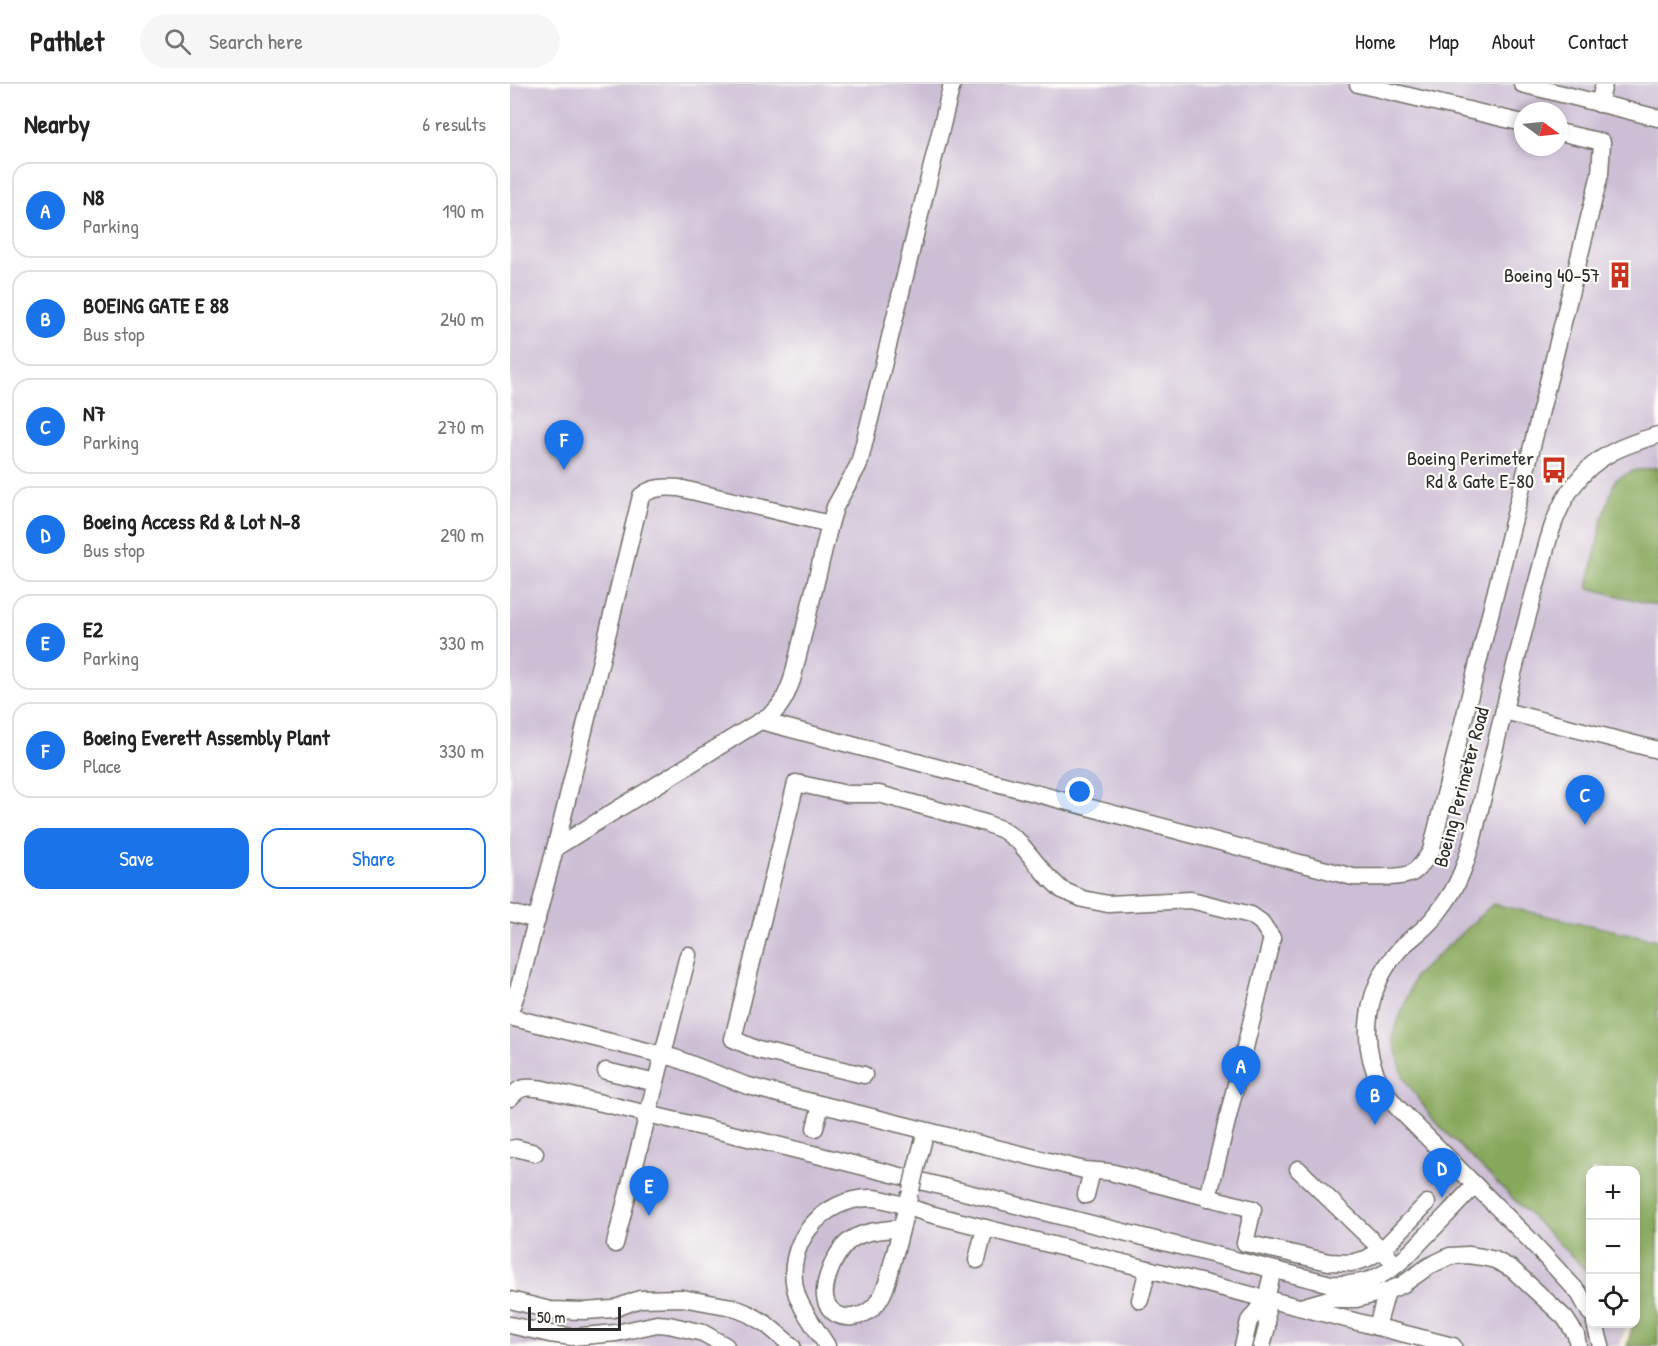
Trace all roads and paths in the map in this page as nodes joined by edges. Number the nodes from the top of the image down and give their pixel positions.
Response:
1 (952, 84) edge
2 (1358, 84) edge
3 (1522, 84) edge
4 (1604, 84) edge
5 (1599, 104) junction
6 (1658, 118) edge
7 (1514, 121) edge
8 (1568, 134) edge
9 (1658, 435) edge
10 (830, 524) junction
11 (1504, 711) junction
12 (761, 721) junction
13 (1658, 750) edge
14 (555, 848) junction
15 (510, 913) edge
16 (537, 920) junction
17 (688, 955) dead end
18 (510, 1014) edge
19 (663, 1055) junction
20 (606, 1071) dead end
21 (864, 1075) dead end
22 (656, 1083) junction
23 (510, 1098) edge
24 (820, 1104) junction
25 (647, 1115) junction
26 (814, 1128) dead end
27 (926, 1131) junction
28 (510, 1149) edge
29 (535, 1153) dead end
30 (1298, 1169) dead end
31 (1092, 1171) junction
32 (1475, 1185) junction
33 (1086, 1195) dead end
34 (1208, 1198) junction
35 (1427, 1203) dead end
36 (907, 1207) junction
37 (901, 1228) junction
38 (985, 1228) junction
39 (615, 1244) dead end
40 (1382, 1250) junction
41 (977, 1260) dead end
42 (1396, 1265) junction
43 (1148, 1269) junction
44 (1273, 1270) junction
45 (1387, 1291) junction
46 (1266, 1299) junction
47 (510, 1300) edge
48 (1140, 1300) dead end
49 (1586, 1306) edge
50 (1299, 1307) junction
51 (510, 1325) edge
52 (1377, 1327) junction
53 (1596, 1328) edge
54 (726, 1346) edge
55 (792, 1346) edge
56 (827, 1346) edge
57 (1243, 1346) edge
58 (1262, 1346) edge
59 (1453, 1346) edge
60 (1578, 1346) edge
61 (1600, 1346) edge

1 - 10 street
2 - 7 street
3 - 5 street
4 - 5 street
5 - 6 street
8 - 12 street
9 - 11 street, Boeing Perimeter Road
10 - 12 street
10 - 14 street
11 - 13 street
11 - 32 street, Boeing Perimeter Road
12 - 14 street
14 - 16 street
15 - 16 street
16 - 18 street
17 - 19 street
18 - 19 street
19 - 22 street
19 - 24 street
20 - 22 street
21 - 34 street
22 - 25 street
23 - 25 street
24 - 26 street
24 - 27 street
25 - 39 street
25 - 44 street
27 - 31 street
27 - 36 street, bridge
28 - 29 street
30 - 40 street
31 - 33 street
31 - 34 street
32 - 42 street
32 - 49 street, Boeing Perimeter Road
34 - 40 street
35 - 40 street
36 - 37 street
36 - 38 street
36 - 56 street
37 - 37 street
38 - 41 street
38 - 43 street
40 - 42 street
42 - 44 street
43 - 46 street
43 - 48 street
44 - 46 street
45 - 50 street
45 - 52 street
45 - 60 street
46 - 50 street
46 - 57 street
46 - 58 street
47 - 55 street
50 - 52 street
51 - 54 street
52 - 59 street
53 - 61 street

